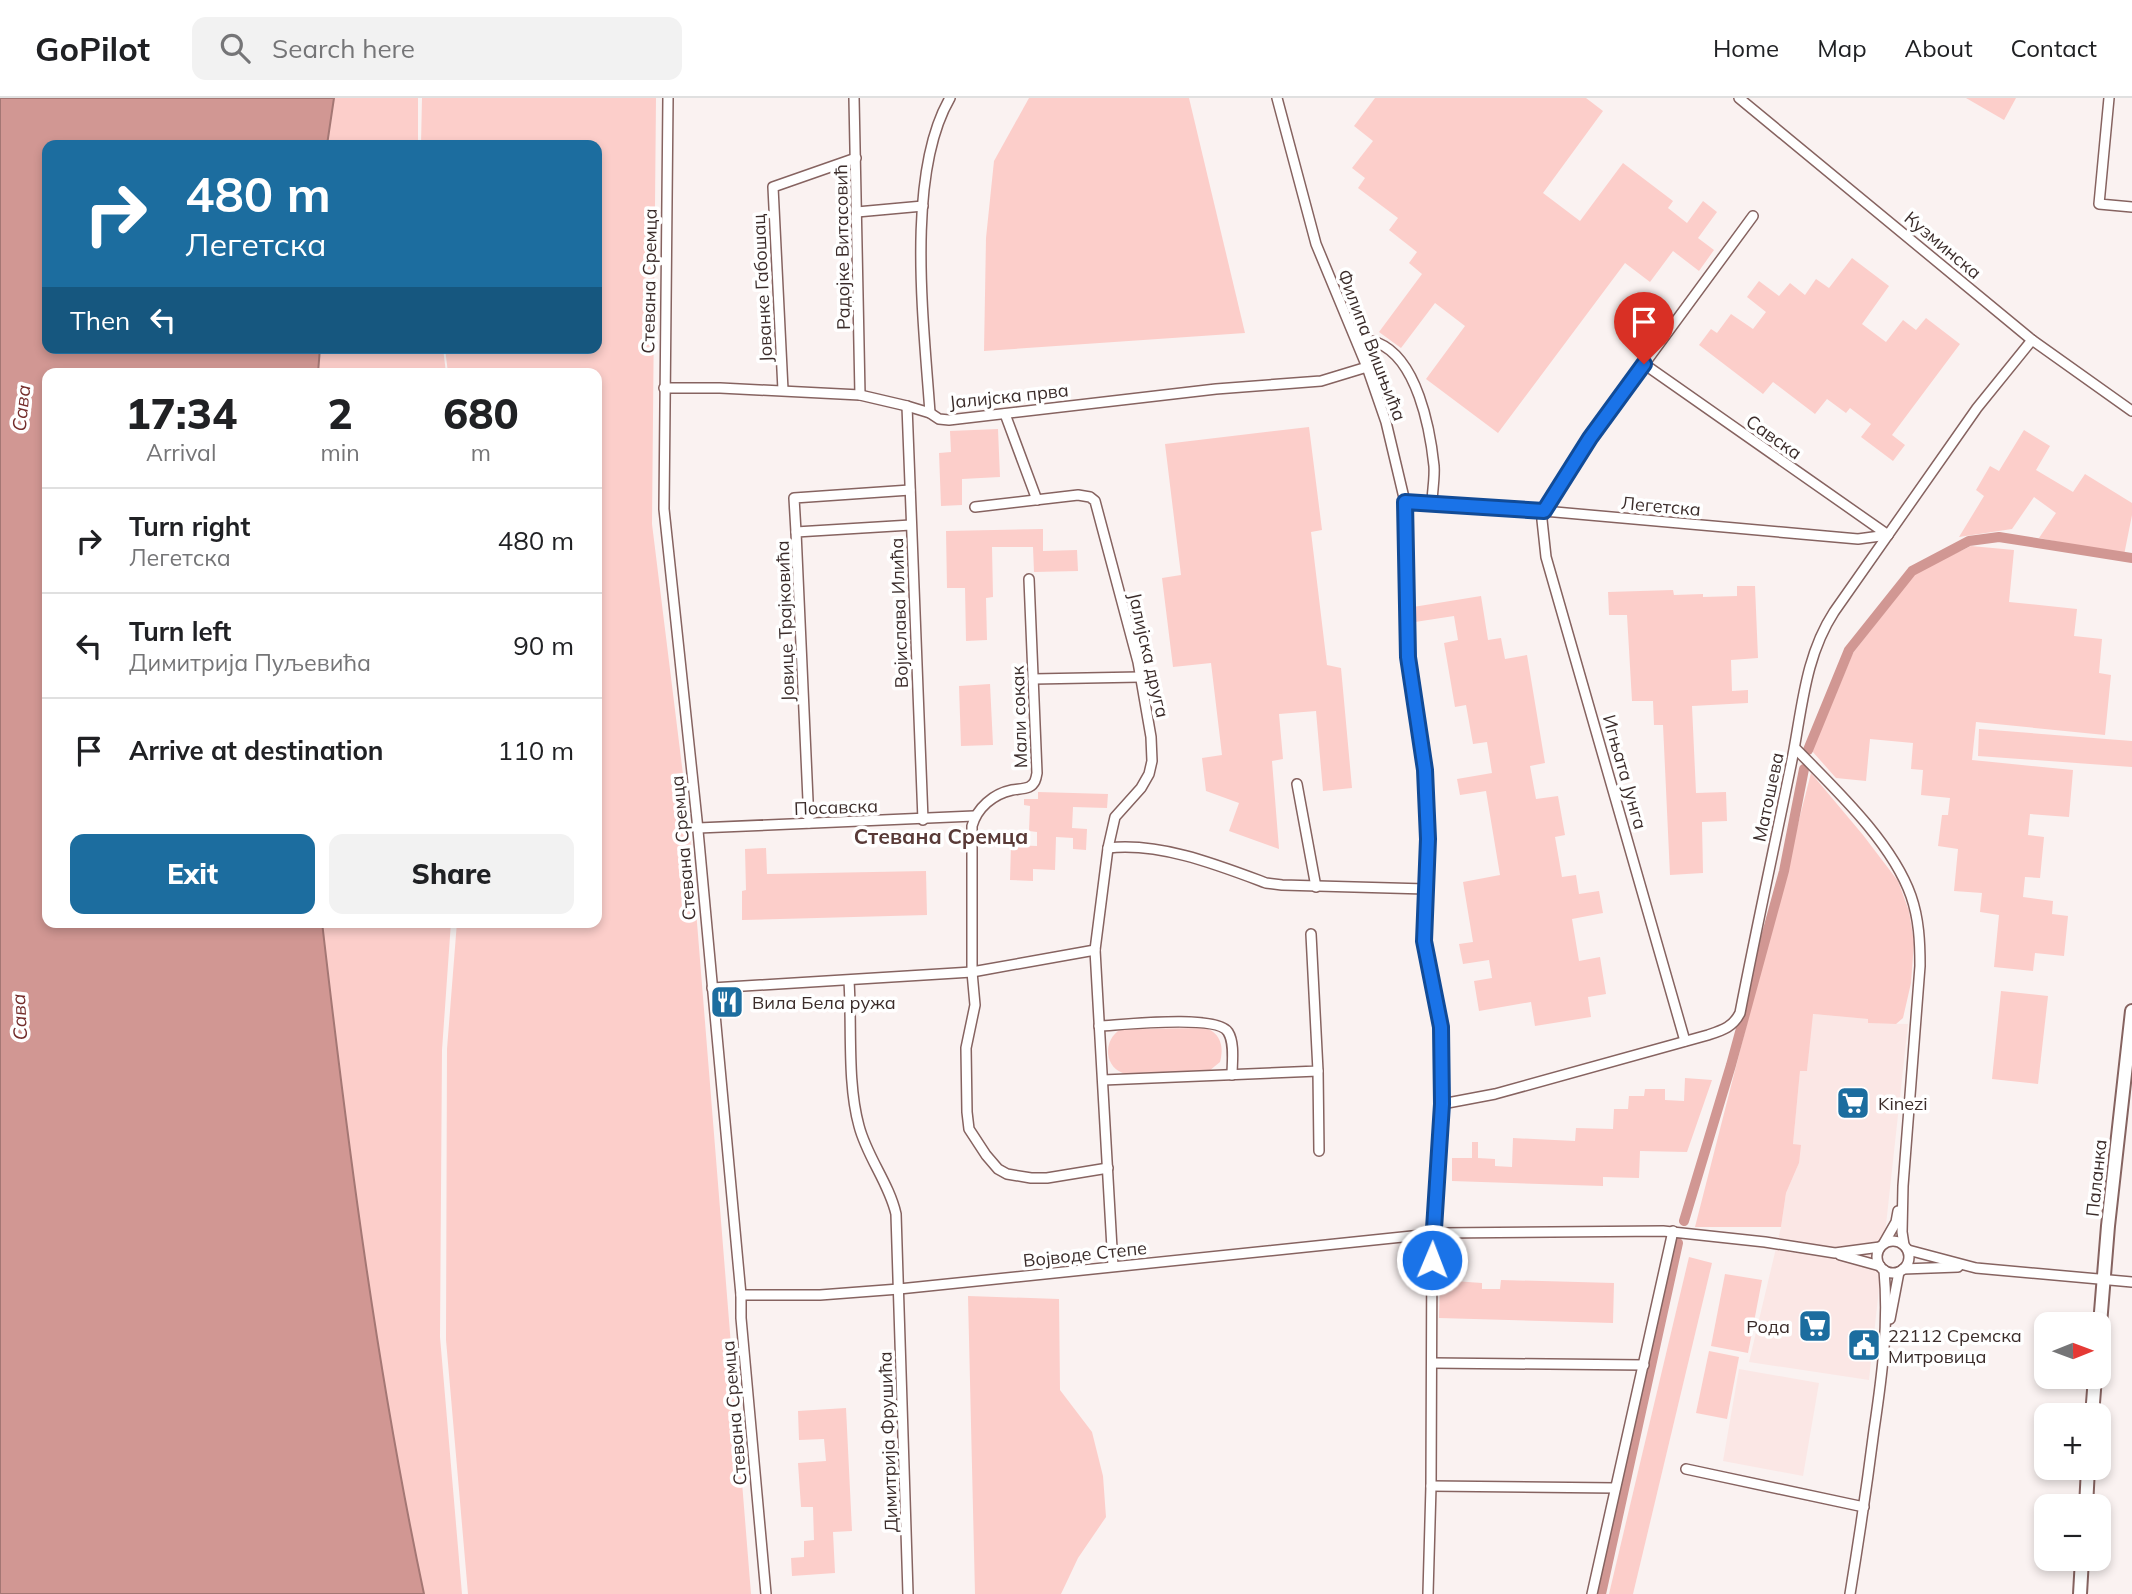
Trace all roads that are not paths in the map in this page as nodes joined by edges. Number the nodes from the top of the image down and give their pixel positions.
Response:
1 (668, 98) edge
2 (854, 98) edge
3 (950, 98) edge
4 (1277, 98) edge
5 (1739, 98) edge
6 (2109, 98) edge
7 (856, 158) junction
8 (923, 206) junction
9 (2132, 207) edge
10 (857, 212) junction
11 (1753, 216) dead end
12 (1356, 338) junction
13 (2032, 340) junction
14 (1644, 364) junction
15 (1367, 367) junction
16 (664, 388) junction
17 (783, 390) junction
18 (860, 395) junction
19 (907, 406) junction
20 (2132, 411) edge
21 (930, 413) junction
22 (1005, 414) junction
23 (910, 490) junction
24 (1037, 500) junction
25 (1405, 502) junction
26 (1432, 504) junction
27 (975, 507) dead end
28 (1544, 511) junction
29 (911, 525) junction
30 (796, 532) junction
31 (1888, 535) junction
32 (1029, 579) dead end
33 (1140, 677) junction
34 (1033, 679) junction
35 (1794, 748) junction
36 (1297, 784) dead end
37 (974, 816) junction
38 (923, 820) junction
39 (809, 823) junction
40 (698, 828) junction
41 (1108, 848) junction
42 (1316, 887) junction
43 (1426, 889) junction
44 (1311, 934) dead end
45 (1096, 950) junction
46 (972, 972) junction
47 (849, 981) junction
48 (712, 988) junction
49 (2132, 1011) edge
50 (1099, 1026) junction
51 (1685, 1041) junction
52 (1318, 1070) junction
53 (1232, 1075) junction
54 (1103, 1080) junction
55 (1442, 1104) junction
56 (1319, 1151) dead end
57 (1108, 1168) junction
58 (1903, 1185) junction
59 (1673, 1231) junction
60 (1432, 1234) junction
61 (1882, 1245) junction
62 (1906, 1247) junction
63 (1835, 1253) junction
64 (1112, 1266) junction
65 (1965, 1266) junction
66 (1882, 1268) junction
67 (1901, 1271) junction
68 (2103, 1280) junction
69 (2132, 1282) edge
70 (899, 1289) junction
71 (741, 1295) junction
72 (2101, 1312) edge
73 (1886, 1331) junction
74 (1432, 1363) junction
75 (1643, 1366) junction
76 (1686, 1469) dead end
77 (1431, 1486) junction
78 (1615, 1488) junction
79 (1864, 1507) junction
80 (2081, 1571) edge
81 (766, 1594) edge
82 (908, 1594) edge
83 (1428, 1594) edge
84 (1592, 1594) edge
85 (1850, 1594) edge
86 (2080, 1594) edge

1 - 16 street, Стевана Сремца
2 - 7 street, Радојке Витасовић
3 - 8 street, Јалијска прва
4 - 12 street, Филипа Вишњића
5 - 13 street, Кузминска
6 - 9 street
7 - 10 street, Радојке Витасовић
7 - 17 street, Јованке Габошац
8 - 10 street
8 - 21 street, Јалијска прва
10 - 18 street, Радојке Витасовић
11 - 14 street
12 - 15 street, Филипа Вишњића
12 - 26 street
13 - 20 street, Кузминска
13 - 31 street, Матошева
14 - 28 street
14 - 31 street, Савска
15 - 22 street, Јалијска прва
15 - 25 street, Филипа Вишњића
16 - 17 street
16 - 40 street, Стевана Сремца
17 - 18 street
18 - 19 street
19 - 21 street
19 - 23 street, Војислава Илића
21 - 22 street, Јалијска прва
22 - 24 street
23 - 29 street, Војислава Илића
23 - 30 street
24 - 27 street, Јалијска друга
24 - 33 street, Јалијска друга
25 - 26 street, Легетска
25 - 43 street, Филипа Вишњића
26 - 28 street, Легетска
28 - 31 street, Легетска
28 - 51 street, Игњата Јунга
29 - 30 street, Јовице Трајковића
29 - 38 street, Војислава Илића
30 - 39 street, Јовице Трајковића
31 - 35 street, Матошева
32 - 34 street, Мали сокак
33 - 34 street
33 - 41 street, Јалијска друга
34 - 37 street, Мали сокак
35 - 51 street, Матошева
35 - 58 street
36 - 42 street
37 - 38 street, Посавска
37 - 46 street
38 - 39 street, Посавска
39 - 40 street, Посавска
40 - 48 street, Стевана Сремца
41 - 42 street
41 - 45 street, Јалијска друга
42 - 43 street
43 - 55 street, Филипа Вишњића
44 - 52 street
45 - 46 street
45 - 50 street, Јалијска друга
46 - 47 street
46 - 57 street
47 - 48 street
47 - 70 street, Димитрија Фрушића
48 - 71 street, Стевана Сремца
49 - 68 main road, Паланка
50 - 53 street
50 - 54 street, Јалијска друга
51 - 55 street, Матошева
52 - 53 street
52 - 56 street
53 - 54 street
54 - 57 street, Јалијска друга
55 - 60 street, Филипа Вишњића
57 - 64 street, Јалијска друга
58 - 61 street
58 - 62 street
59 - 60 street, Војводе Степе
59 - 63 street, Војводе Степе
59 - 75 street
60 - 64 street, Војводе Степе
60 - 74 street
61 - 62 street
61 - 63 street, Војводе Степе
61 - 66 street
62 - 65 street
62 - 67 street
63 - 66 street, Војводе Степе
64 - 70 street, Војводе Степе
65 - 67 street
65 - 68 street
66 - 67 street
66 - 73 street
67 - 73 street
68 - 69 street
68 - 72 main road, Паланка
70 - 71 street, Војводе Степе
70 - 82 street, Димитрија Фрушића
71 - 81 street, Стевана Сремца
73 - 79 street
74 - 75 street
74 - 77 street
75 - 78 street
76 - 79 street
77 - 78 street
77 - 83 street
78 - 84 street
79 - 85 street
80 - 86 main road

